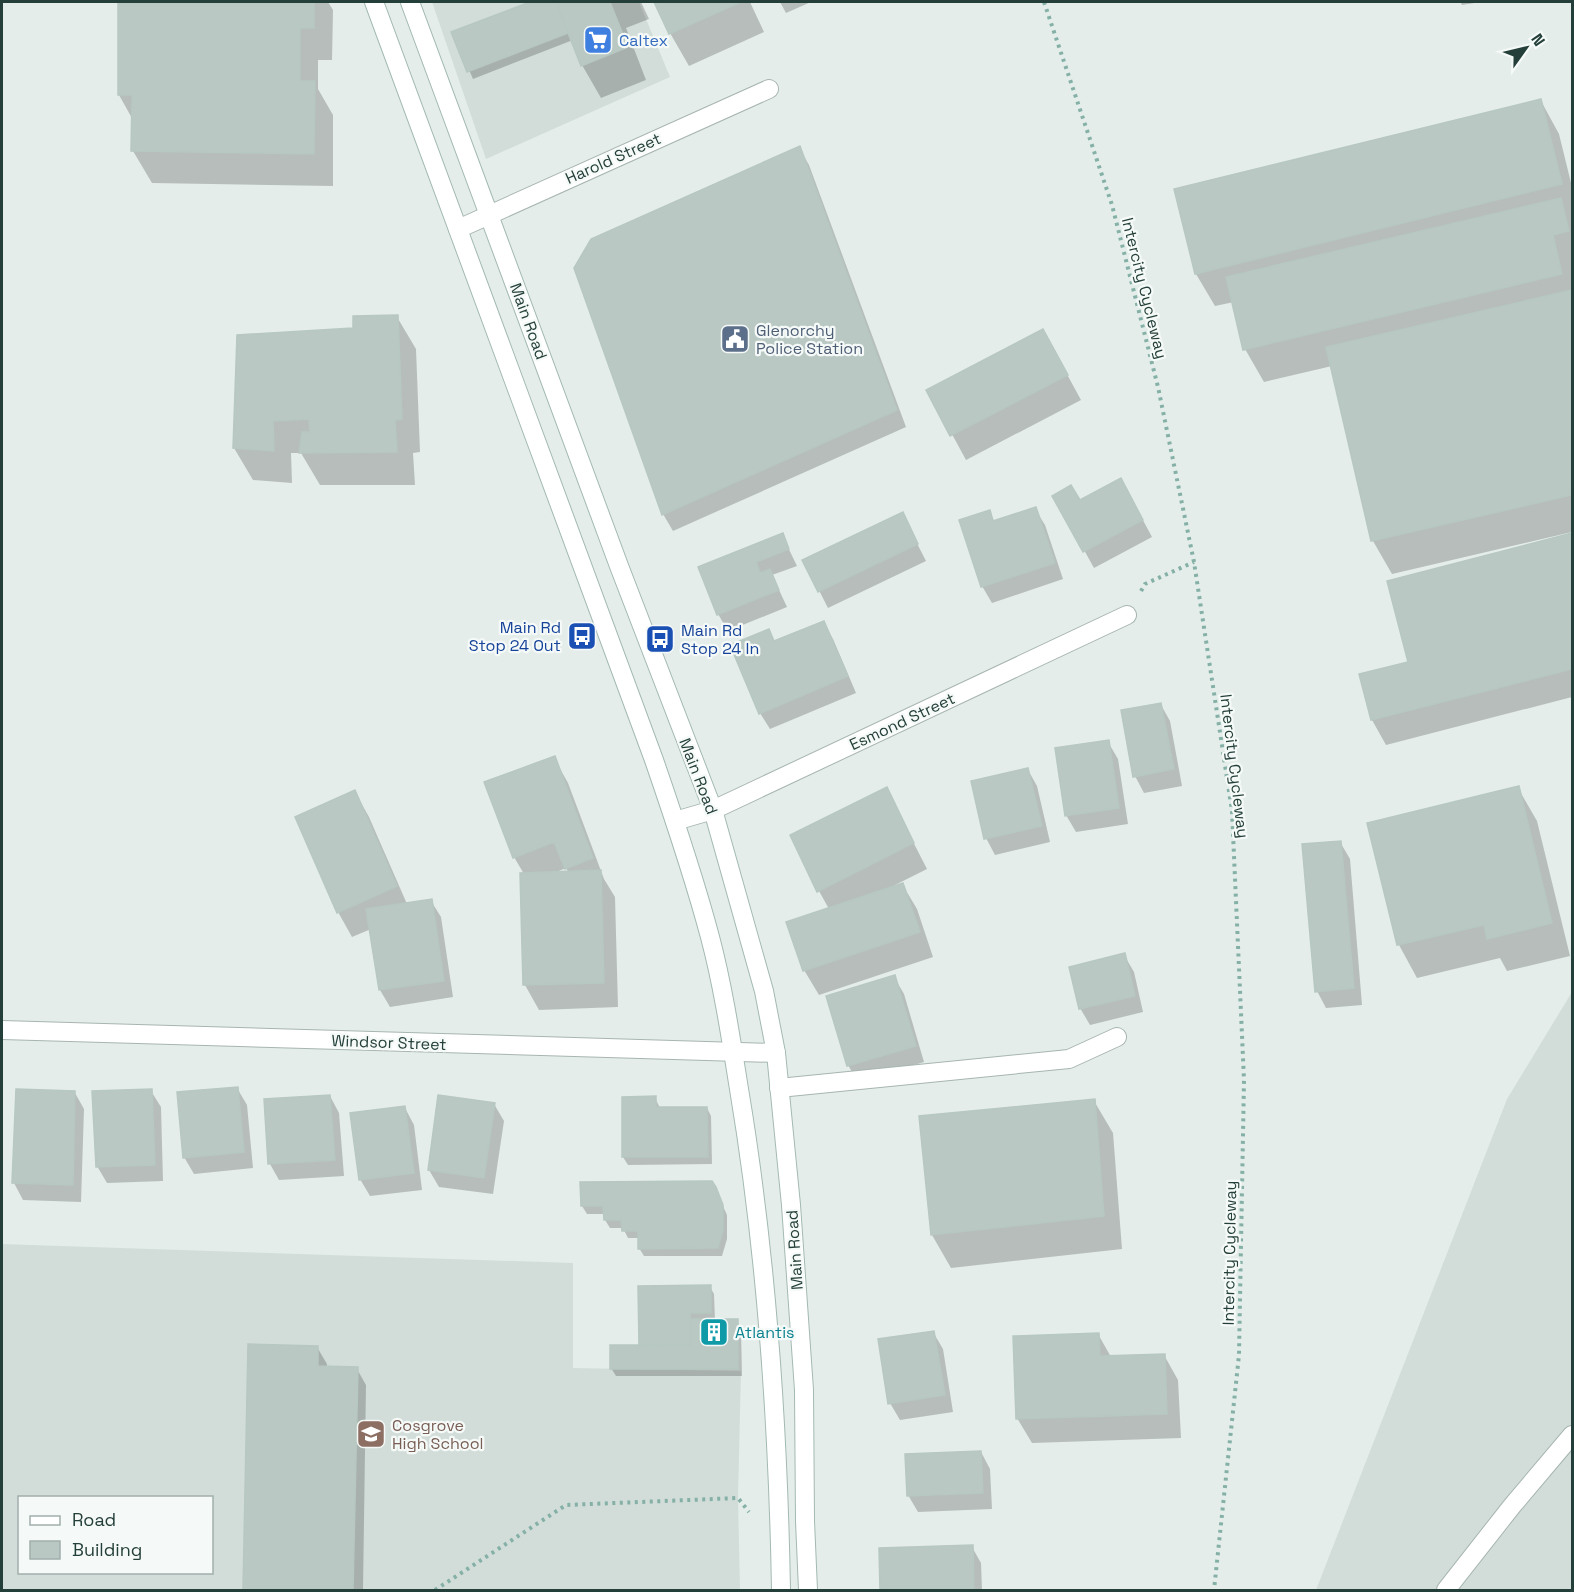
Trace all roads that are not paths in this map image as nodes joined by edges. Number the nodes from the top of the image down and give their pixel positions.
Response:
1 (374, 2) edge
2 (410, 2) edge
3 (769, 89) dead end
4 (489, 213) junction
5 (458, 229) junction
6 (1127, 615) road end
7 (713, 810) junction
8 (675, 821) junction
9 (2, 1030) edge
10 (1117, 1037) dead end
11 (733, 1053) junction
12 (776, 1053) junction
13 (779, 1088) junction
14 (1572, 1435) edge
15 (781, 1590) edge
16 (808, 1590) edge
17 (1446, 1590) edge

1 - 5 main road, Main Road
2 - 4 main road, Main Road
3 - 4 main road, Harold Street
4 - 5 main road, Harold Street
4 - 7 main road, Main Road
5 - 8 main road, Main Road
6 - 7 main road, Esmond Street
7 - 8 main road, Esmond Street
7 - 12 main road, Main Road
8 - 11 main road, Main Road
9 - 11 main road, Windsor Street
10 - 13 main road
11 - 12 main road, Windsor Street
11 - 15 main road, Main Road
12 - 13 main road, Main Road
13 - 16 main road, Main Road
14 - 17 main road

